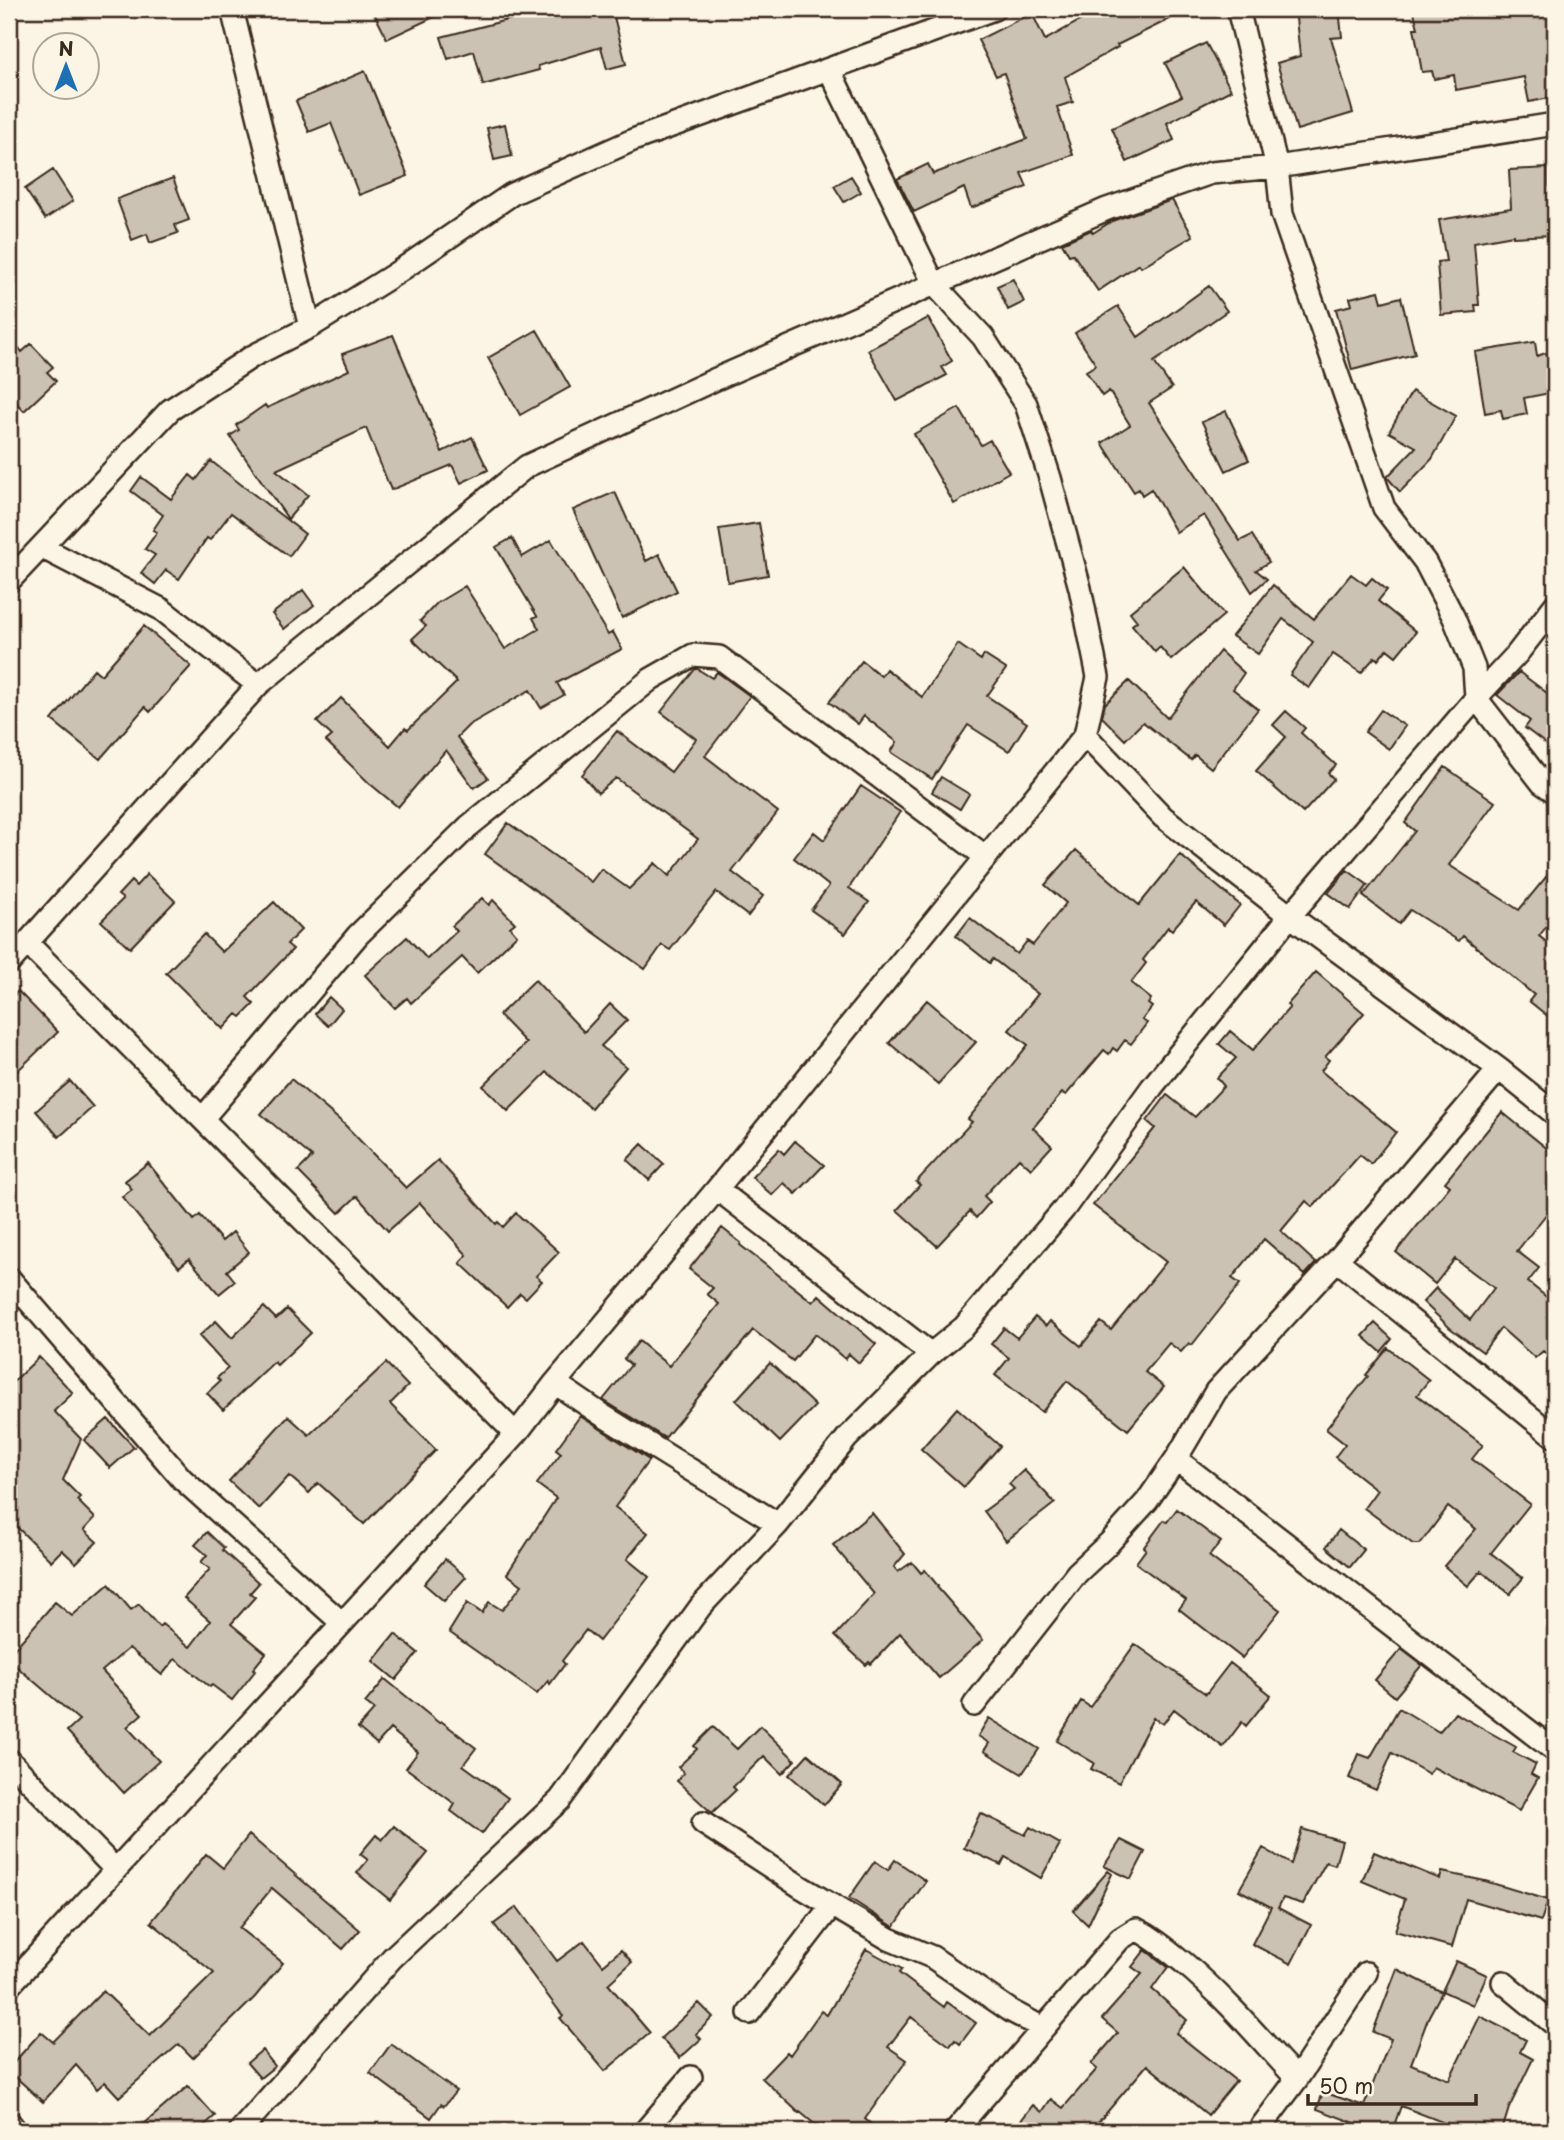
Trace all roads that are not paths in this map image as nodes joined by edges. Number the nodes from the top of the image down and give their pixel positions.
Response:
1 (232, 9) edge
2 (994, 9) edge
3 (1238, 9) edge
4 (829, 69) junction
5 (1555, 124) edge
6 (1277, 167) junction
7 (934, 284) junction
8 (310, 327) junction
9 (41, 547) junction
10 (9, 581) edge
11 (1555, 605) edge
12 (258, 685) junction
13 (1476, 698) junction
14 (1084, 735) junction
15 (1555, 792) edge
16 (986, 857) junction
17 (1290, 916) junction
18 (27, 943) junction
19 (9, 963) edge
20 (1499, 1069) junction
21 (1555, 1114) edge
22 (203, 1118) junction
23 (717, 1189) junction
24 (1338, 1260) junction
25 (9, 1278) edge
26 (931, 1354) junction
27 (555, 1383) junction
28 (516, 1434) junction
29 (1555, 1437) edge
30 (1176, 1459) junction
31 (778, 1524) junction
32 (342, 1623) junction
33 (974, 1705) dead end
34 (1555, 1751) edge
35 (9, 1760) edge
36 (703, 1823) dead end
37 (116, 1869) junction
38 (832, 1905) junction
39 (1366, 1973) dead end
40 (1503, 1982) dead end
41 (9, 1986) edge
42 (749, 2013) dead end
43 (1555, 2025) edge
44 (1043, 2028) junction
45 (691, 2077) dead end
46 (1297, 2079) junction
47 (9, 2122) edge
48 (16, 2131) edge
49 (240, 2131) edge
50 (645, 2131) edge
51 (955, 2131) edge
52 (1258, 2131) edge

1 - 8 street
2 - 4 street
3 - 6 street
4 - 7 street
4 - 8 street
5 - 6 street
6 - 7 street
6 - 13 street
7 - 12 street
7 - 14 street
8 - 9 street
9 - 10 street
9 - 12 street
11 - 13 street
12 - 18 street
13 - 15 street
13 - 17 street
14 - 16 street
14 - 17 street
16 - 22 street
16 - 23 street
17 - 20 street
17 - 26 street
18 - 19 street
18 - 22 street
20 - 21 street
20 - 24 street
22 - 28 street
23 - 26 street
23 - 27 street
24 - 29 street
24 - 30 street
25 - 32 street
26 - 31 street
27 - 28 street
27 - 31 street
28 - 32 street
30 - 33 street
30 - 34 street
31 - 49 street
32 - 37 street
35 - 37 street
36 - 38 street
37 - 41 street
38 - 42 street
38 - 44 street
39 - 46 street
40 - 43 street
44 - 46 street
44 - 51 street
45 - 50 street
46 - 52 street
47 - 48 street

